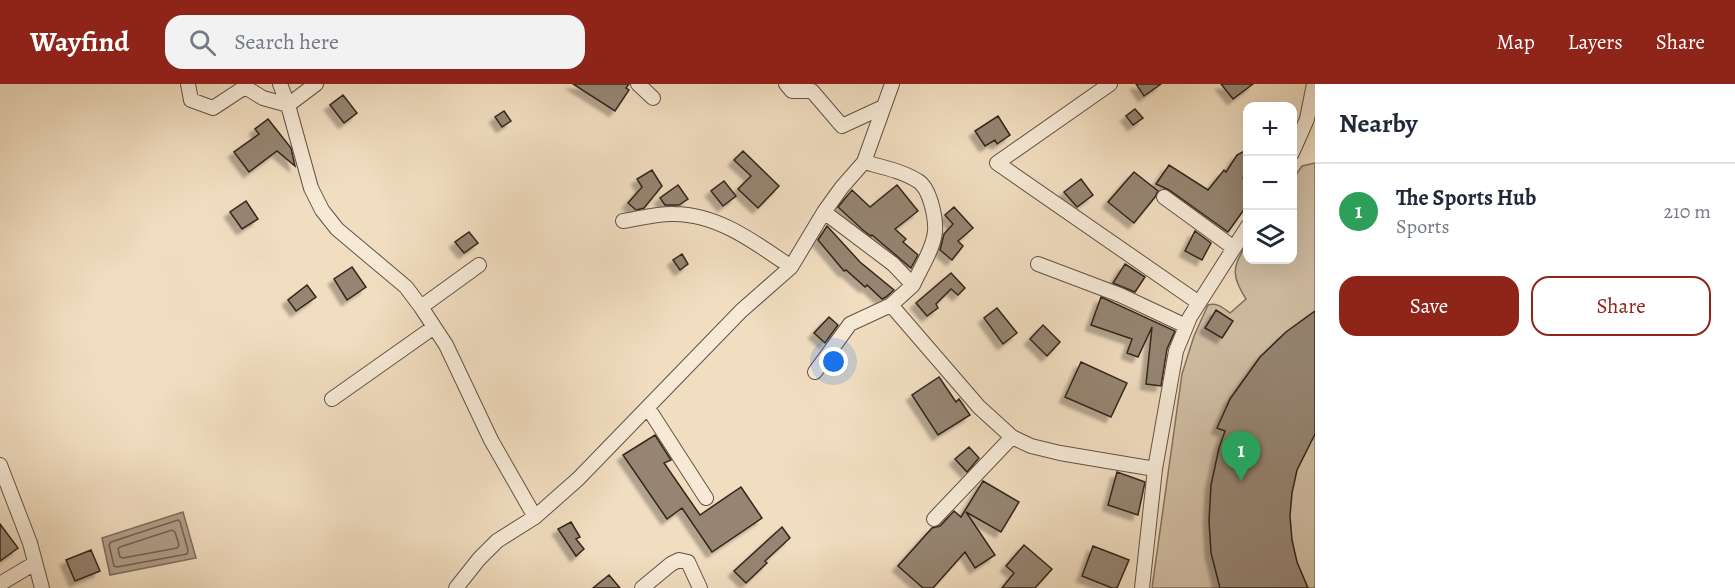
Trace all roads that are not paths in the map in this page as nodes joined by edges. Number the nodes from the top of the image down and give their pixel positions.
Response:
1 (188, 84) edge
2 (280, 84) edge
3 (316, 84) edge
4 (638, 84) edge
5 (786, 84) edge
6 (892, 84) edge
7 (1110, 84) edge
8 (1314, 84) edge
9 (654, 98) dead end
10 (288, 105) junction
11 (883, 107) junction
12 (1297, 143) edge
13 (864, 162) junction
14 (1164, 197) dead end
15 (824, 212) junction
16 (623, 221) dead end
17 (1243, 234) edge
18 (1234, 248) junction
19 (1038, 264) dead end
20 (479, 265) dead end
21 (791, 267) junction
22 (913, 285) junction
23 (1199, 303) junction
24 (891, 304) junction
25 (421, 307) junction
26 (1186, 326) junction
27 (434, 327) junction
28 (815, 372) dead end
29 (332, 399) dead end
30 (648, 408) junction
31 (1012, 437) junction
32 (0, 465) edge
33 (1155, 469) junction
34 (13, 498) junction
35 (706, 498) dead end
36 (0, 505) edge
37 (535, 518) junction
38 (934, 519) dead end
39 (35, 563) junction
40 (0, 584) edge
41 (42, 588) edge
42 (456, 588) edge
43 (642, 588) edge
44 (700, 588) edge
45 (1142, 588) edge

1 - 10 street
2 - 10 street
3 - 10 street
4 - 9 street
5 - 11 street
6 - 11 street
7 - 23 street
8 - 12 street
10 - 25 street
11 - 13 street
13 - 15 street
13 - 22 street
14 - 18 street
15 - 21 street
15 - 22 street
16 - 21 street
17 - 18 street
18 - 23 street
19 - 26 street
20 - 25 street
21 - 30 street
22 - 24 street
23 - 26 street
24 - 28 street
24 - 31 street
25 - 27 street
26 - 33 street
27 - 29 street
27 - 37 street
30 - 35 street
30 - 37 street
31 - 33 street
31 - 38 street
32 - 34 street
33 - 45 street
34 - 36 street
34 - 39 street
37 - 42 street
39 - 40 street
39 - 41 street
43 - 44 street

